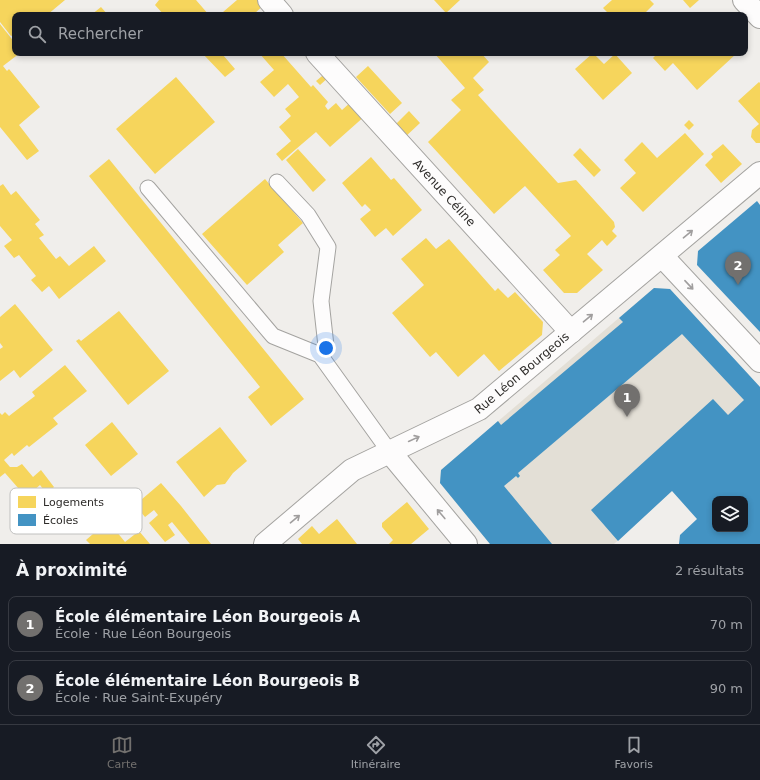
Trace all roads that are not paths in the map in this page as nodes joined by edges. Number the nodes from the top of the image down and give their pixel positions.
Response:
1 (269, 0) edge
2 (744, 0) edge
3 (279, 12) edge
4 (760, 17) edge
5 (320, 56) edge
6 (760, 173) edge
7 (277, 182) dead end
8 (148, 188) dead end
9 (662, 256) junction
10 (571, 332) junction
11 (320, 355) junction
12 (760, 360) edge
13 (389, 451) junction
14 (265, 544) edge
15 (466, 544) edge

1 - 3 street
2 - 4 street
5 - 10 street, Avenue Céline
9 -> 6 street, Rue Léon Bourgeois
7 - 11 lane
8 - 11 lane
10 -> 9 street, Rue Léon Bourgeois
9 -> 12 street
13 -> 10 street, Rue Léon Bourgeois
11 - 13 lane
14 -> 13 street, Rue Léon Bourgeois
15 -> 13 street

